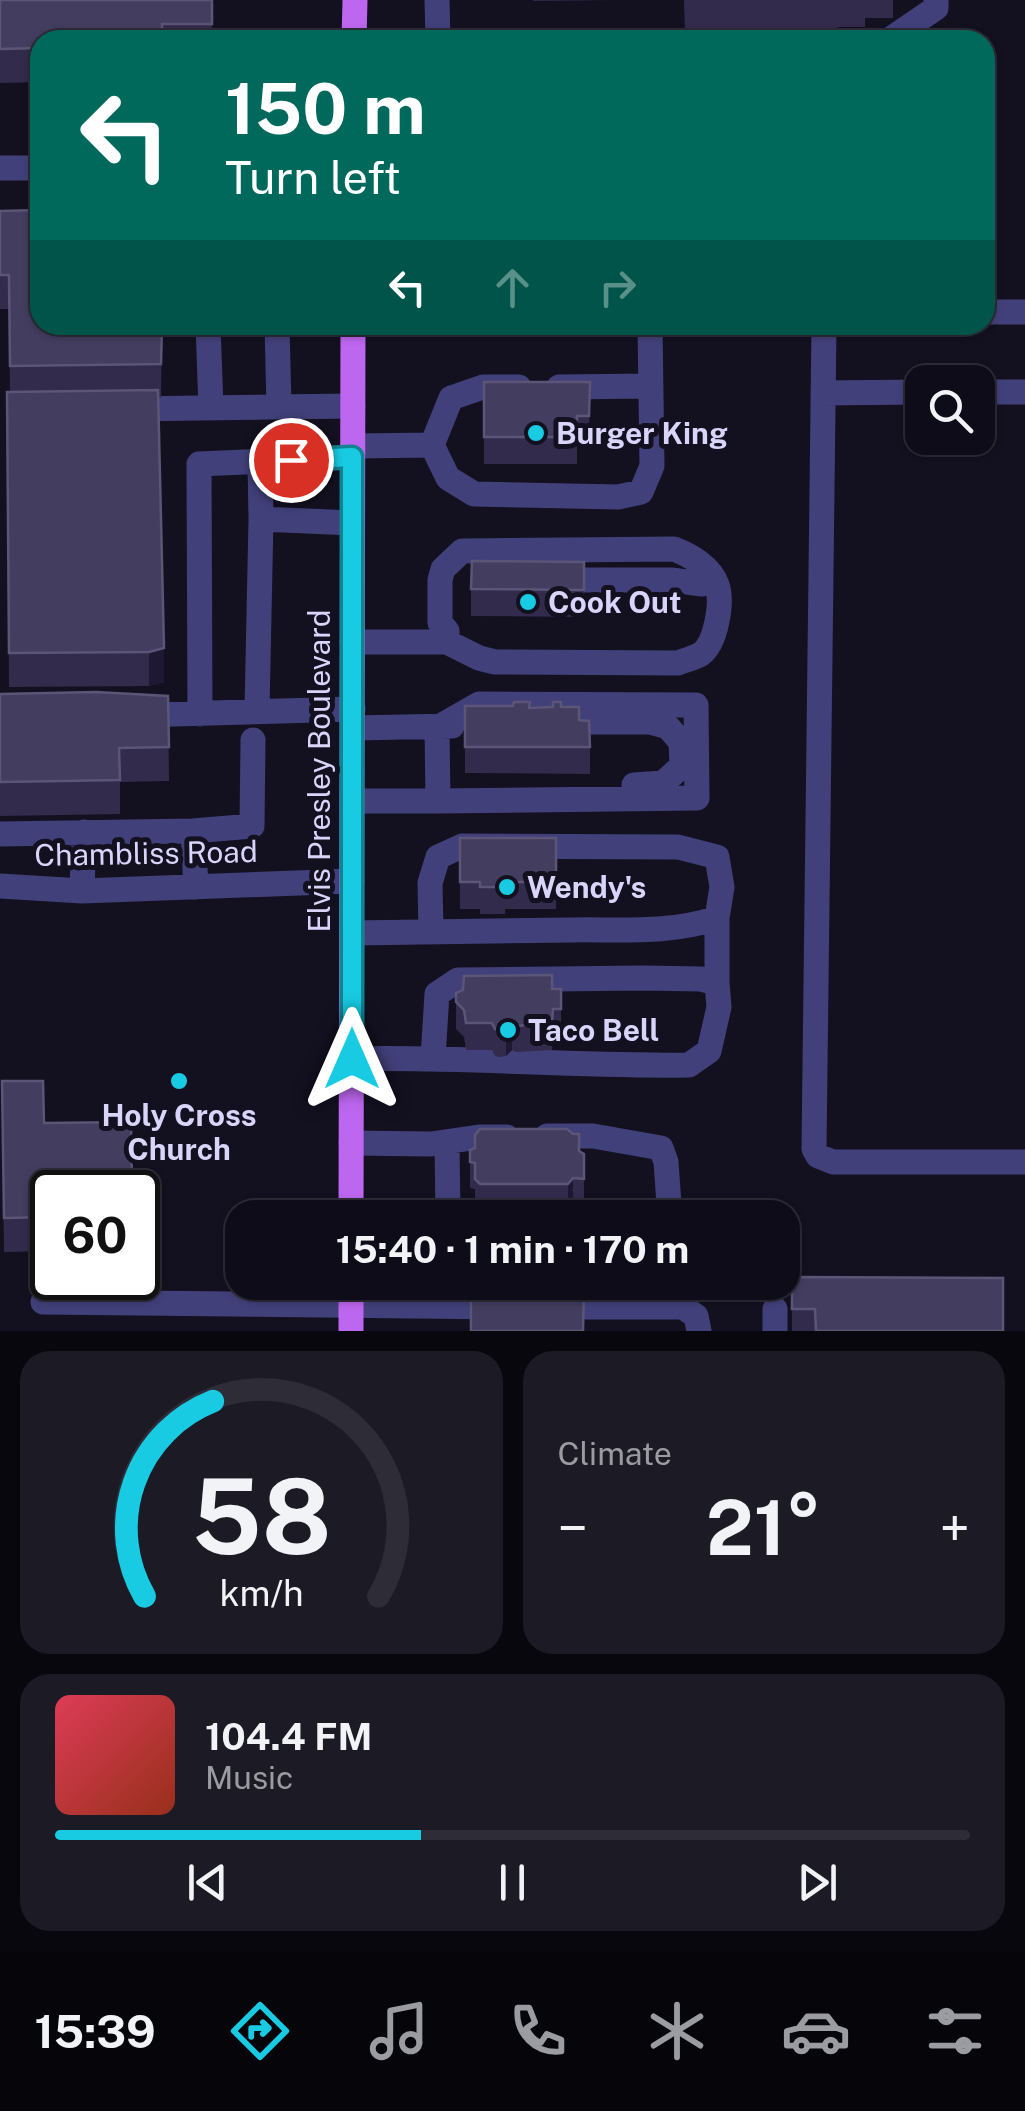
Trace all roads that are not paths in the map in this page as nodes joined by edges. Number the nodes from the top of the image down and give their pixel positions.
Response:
1 (354, 0) edge
2 (438, 0) edge
3 (936, 0) edge
4 (354, 30) edge
5 (438, 30) edge
6 (904, 30) edge
7 (0, 168) edge
8 (30, 168) edge
9 (995, 312) edge
10 (1025, 312) edge
11 (208, 335) edge
12 (277, 335) edge
13 (352, 335) edge
14 (650, 335) edge
15 (824, 335) edge
16 (651, 386) junction
17 (905, 392) edge
18 (995, 392) edge
19 (1025, 392) edge
20 (824, 393) junction
21 (352, 406) junction
22 (279, 407) junction
23 (211, 408) junction
24 (96, 410) edge
25 (432, 445) junction
26 (352, 452) junction
27 (260, 462) junction
28 (261, 519) junction
29 (352, 523) junction
30 (533, 580) edge
31 (710, 591) junction
32 (447, 637) junction
33 (352, 642) junction
34 (257, 710) junction
35 (200, 714) junction
36 (109, 715) edge
37 (353, 719) junction
38 (437, 728) junction
39 (254, 740) dead end
40 (352, 800) junction
41 (578, 800) junction
42 (438, 801) junction
43 (193, 831) junction
44 (84, 832) junction
45 (0, 834) edge
46 (352, 881) junction
47 (0, 886) edge
48 (196, 887) junction
49 (82, 892) junction
50 (717, 918) junction
51 (352, 932) junction
52 (431, 932) junction
53 (717, 983) junction
54 (433, 1057) junction
55 (352, 1059) junction
56 (447, 1142) junction
57 (352, 1143) junction
58 (1025, 1162) edge
59 (352, 1200) edge
60 (448, 1200) edge
61 (669, 1200) edge
62 (43, 1302) dead end
63 (351, 1307) edge
64 (436, 1319) edge
65 (699, 1331) edge

1 - 4 main road
2 - 5 street
3 - 6 street
7 - 8 street
9 - 10 street
11 - 23 street
12 - 22 street
13 - 21 main road, Elvis Presley Boulevard
14 - 16 street
15 - 20 street
16 - 25 street
16 - 25 street
17 - 20 street
18 - 19 street
20 - 58 street
21 - 22 street
21 - 26 main road, Elvis Presley Boulevard
22 - 23 street
23 - 24 street
25 - 26 street
26 - 27 street
26 - 29 main road, Elvis Presley Boulevard
27 - 28 street
27 - 35 street
28 - 29 street
28 - 34 street
29 - 33 main road, Elvis Presley Boulevard
30 - 31 street
31 - 32 street
31 - 32 street
31 - 32 street
32 - 33 street
33 - 37 main road, Elvis Presley Boulevard
34 - 35 street
34 - 37 street
35 - 36 street
37 - 38 street
37 - 40 main road, Elvis Presley Boulevard
38 - 41 street
38 - 41 street
38 - 42 street
39 - 43 street
40 - 42 street
40 - 46 main road, Elvis Presley Boulevard
41 - 42 street
43 - 44 street
43 - 48 street
44 - 45 street
44 - 49 street
46 - 48 street, Chambliss Road
46 - 51 main road, Elvis Presley Boulevard
47 - 49 street, Chambliss Road
48 - 49 street, Chambliss Road
50 - 52 street
50 - 52 street
50 - 53 street
51 - 52 street
51 - 55 main road, Elvis Presley Boulevard
53 - 54 street
53 - 54 street
54 - 55 street
55 - 57 main road, Elvis Presley Boulevard
56 - 57 street
56 - 60 street
56 - 61 street
57 - 59 main road, Elvis Presley Boulevard
62 - 63 street
63 - 64 street
64 - 65 street

